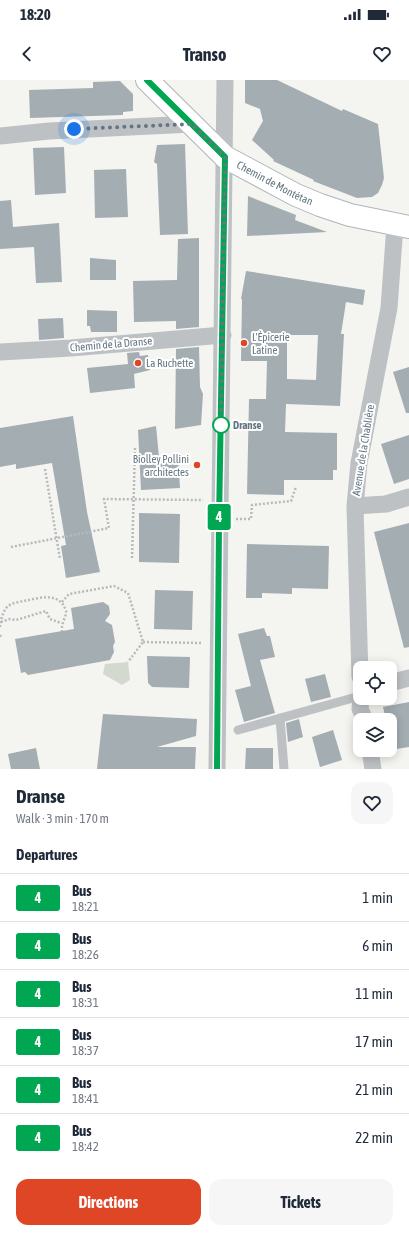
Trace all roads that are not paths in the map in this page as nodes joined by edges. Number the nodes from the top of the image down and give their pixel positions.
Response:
1 (147, 80) edge
2 (225, 80) edge
3 (192, 124) junction
4 (0, 136) edge
5 (225, 157) junction
6 (402, 226) edge
7 (222, 335) junction
8 (0, 352) edge
9 (409, 497) edge
10 (355, 506) junction
11 (360, 661) edge
12 (409, 678) edge
13 (397, 681) edge
14 (353, 699) edge
15 (280, 718) junction
16 (238, 730) dead end
17 (371, 757) edge
18 (217, 769) edge
19 (284, 769) edge
20 (373, 769) edge

1 - 3 street, Chemin de Montétan
2 - 5 street
3 - 4 street
3 - 5 street, Chemin de Montétan
5 - 6 street, Chemin de Montétan
5 - 7 street
6 - 10 street, Avenue de la Chablière
7 - 8 street, Chemin de la Dranse
7 - 18 street
9 - 10 street
10 - 11 street, Avenue de la Chablière
12 - 13 street
14 - 15 lane
15 - 16 lane
15 - 19 lane
17 - 20 street

